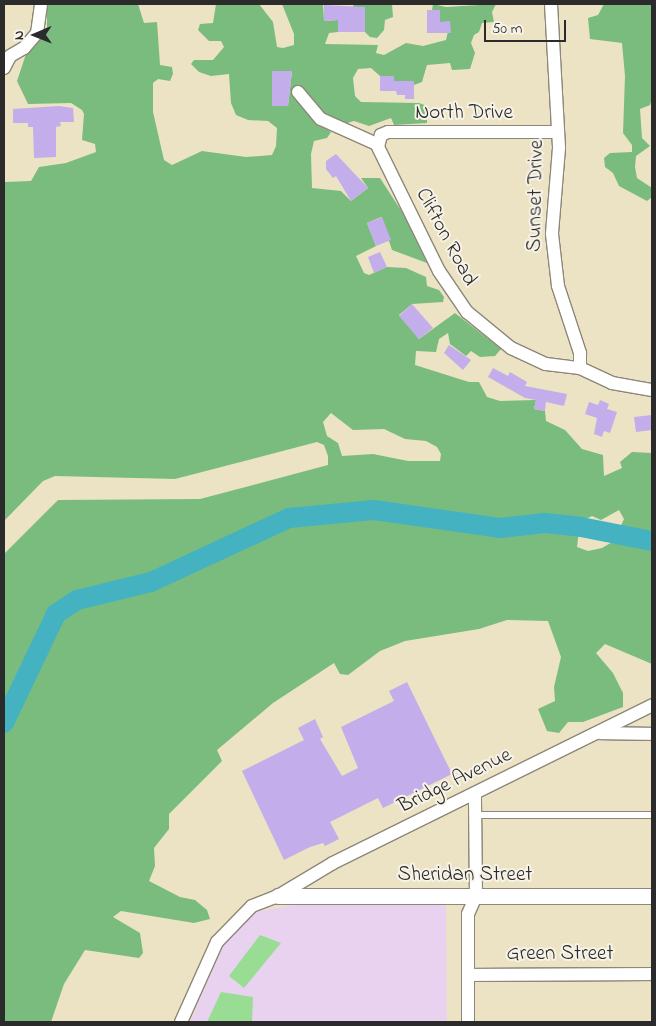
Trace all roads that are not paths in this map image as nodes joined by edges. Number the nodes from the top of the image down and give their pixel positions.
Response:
1 (41, 4) edge
2 (551, 4) edge
3 (4, 68) edge
4 (298, 92) dead end
5 (557, 132) junction
6 (378, 144) junction
7 (580, 368) junction
8 (652, 390) edge
9 (652, 705) edge
10 (596, 733) junction
11 (652, 734) edge
12 (475, 795) junction
13 (476, 815) junction
14 (652, 815) edge
15 (278, 896) junction
16 (476, 896) junction
17 (652, 896) edge
18 (652, 974) edge
19 (468, 975) junction
20 (181, 1022) edge
21 (468, 1022) edge

1 - 3 street
2 - 5 street, Sunset Drive
4 - 6 street
5 - 6 street, North Drive
5 - 7 street, Sunset Drive
6 - 7 street, Clifton Road
7 - 8 street
9 - 10 street, Bridge Avenue
10 - 11 street
10 - 12 street, Bridge Avenue
12 - 13 street
12 - 15 street, Bridge Avenue
13 - 14 lane
13 - 16 street
15 - 16 street, Sheridan Street
15 - 20 street, Bridge Avenue
16 - 17 street, Sheridan Street
16 - 19 street
18 - 19 street, Green Street
19 - 21 street

